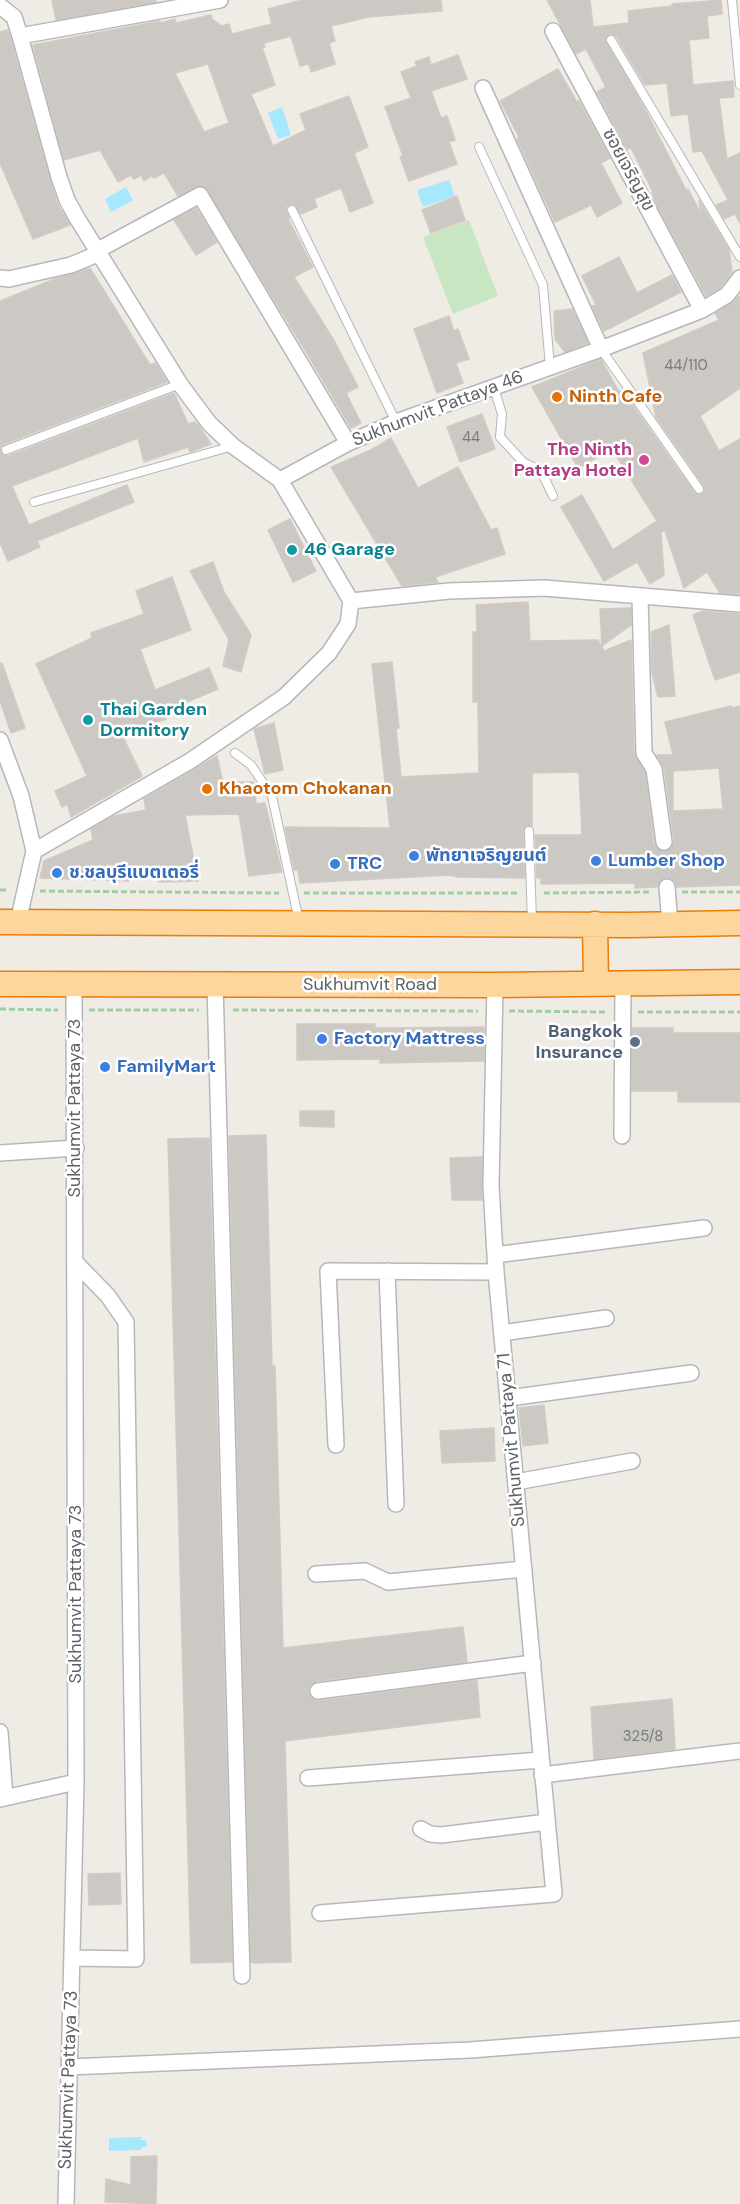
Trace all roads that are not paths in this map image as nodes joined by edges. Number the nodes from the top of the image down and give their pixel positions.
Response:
1 (220, 0) edge
2 (732, 0) edge
3 (165, 5) edge
4 (0, 6) edge
5 (553, 31) dead end
6 (20, 36) junction
7 (611, 40) dead end
8 (740, 84) edge
9 (483, 88) dead end
10 (479, 147) dead end
11 (292, 210) dead end
12 (99, 252) junction
13 (740, 257) edge
14 (0, 278) edge
15 (740, 278) edge
16 (702, 310) junction
17 (601, 349) junction
18 (550, 367) junction
19 (180, 384) junction
20 (494, 388) junction
21 (396, 422) junction
22 (348, 443) junction
23 (233, 446) junction
24 (6, 450) dead end
25 (280, 480) junction
26 (699, 489) dead end
27 (553, 495) dead end
28 (34, 502) dead end
29 (640, 596) junction
30 (351, 601) junction
31 (740, 604) edge
32 (0, 741) edge
33 (235, 753) dead end
34 (529, 831) dead end
35 (664, 842) tunnel mouth
36 (34, 851) junction
37 (668, 890) tunnel mouth
38 (9, 922) edge
39 (740, 923) edge
40 (300, 924) junction
41 (532, 924) junction
42 (595, 924) junction
43 (670, 924) junction
44 (623, 982) junction
45 (740, 982) edge
46 (596, 983) junction
47 (0, 984) edge
48 (74, 984) junction
49 (215, 984) junction
50 (495, 985) junction
51 (622, 1136) dead end
52 (76, 1148) junction
53 (0, 1153) edge
54 (704, 1228) dead end
55 (495, 1255) junction
56 (76, 1263) junction
57 (387, 1271) junction
58 (496, 1272) junction
59 (606, 1318) dead end
60 (502, 1334) junction
61 (691, 1373) dead end
62 (509, 1398) junction
63 (336, 1445) dead end
64 (632, 1461) dead end
65 (516, 1482) junction
66 (396, 1504) dead end
67 (524, 1569) junction
68 (316, 1574) dead end
69 (532, 1663) junction
70 (318, 1691) dead end
71 (0, 1732) edge
72 (740, 1751) edge
73 (541, 1768) junction
74 (308, 1778) dead end
75 (76, 1782) junction
76 (3, 1799) edge
77 (547, 1822) junction
78 (421, 1829) dead end
79 (320, 1913) dead end
80 (73, 1958) junction
81 (242, 1976) dead end
82 (740, 2029) edge
83 (69, 2067) junction
84 (66, 2204) edge

1 - 3 street
2 - 8 lane
3 - 6 street
4 - 6 street
5 - 16 street, ซอยเจริญสุข
6 - 12 street
7 - 13 lane
9 - 17 street
10 - 18 lane
11 - 21 lane
12 - 14 street
12 - 19 street
12 - 22 street
15 - 16 street, Sukhumvit Pattaya 46
16 - 17 street, Sukhumvit Pattaya 46
17 - 18 street, Sukhumvit Pattaya 46
17 - 26 lane
18 - 20 street, Sukhumvit Pattaya 46
19 - 23 street
19 - 24 lane
20 - 21 street, Sukhumvit Pattaya 46
20 - 27 lane
21 - 22 street, Sukhumvit Pattaya 46
22 - 25 street, Sukhumvit Pattaya 46
23 - 25 street
23 - 28 lane
25 - 30 street
29 - 30 street
29 - 31 street
29 - 35 street
30 - 36 street
32 - 36 street
33 - 40 lane
34 - 41 lane
36 - 38 street
37 - 43 street
38 - 40 highway
39 - 43 highway
40 - 41 highway
41 - 42 highway
42 - 43 highway
42 - 46 highway
44 - 45 highway, Sukhumvit Road
44 - 46 highway, Sukhumvit Road
44 - 51 street
46 - 50 highway, Sukhumvit Road
47 - 48 highway, Sukhumvit Road
48 - 49 highway, Sukhumvit Road
48 - 52 street, Sukhumvit Pattaya 73
49 - 50 highway, Sukhumvit Road
49 - 81 street
50 - 55 street, Sukhumvit Pattaya 71
52 - 53 street
52 - 56 street, Sukhumvit Pattaya 73
54 - 55 street
55 - 58 street, Sukhumvit Pattaya 71
56 - 75 street, Sukhumvit Pattaya 73
56 - 80 street
57 - 58 street
57 - 63 street
57 - 66 street
58 - 60 street, Sukhumvit Pattaya 71
59 - 60 street
60 - 62 street, Sukhumvit Pattaya 71
61 - 62 street
62 - 65 street, Sukhumvit Pattaya 71
64 - 65 street
65 - 67 street, Sukhumvit Pattaya 71
67 - 68 street
67 - 69 street, Sukhumvit Pattaya 71
69 - 70 street
69 - 73 street, Sukhumvit Pattaya 71
71 - 76 street
72 - 73 street
73 - 74 street
73 - 77 street, Sukhumvit Pattaya 71
75 - 76 street
75 - 80 street, Sukhumvit Pattaya 73
77 - 78 street
77 - 79 street, Sukhumvit Pattaya 71
80 - 83 street, Sukhumvit Pattaya 73
82 - 83 street
83 - 84 street, Sukhumvit Pattaya 73

